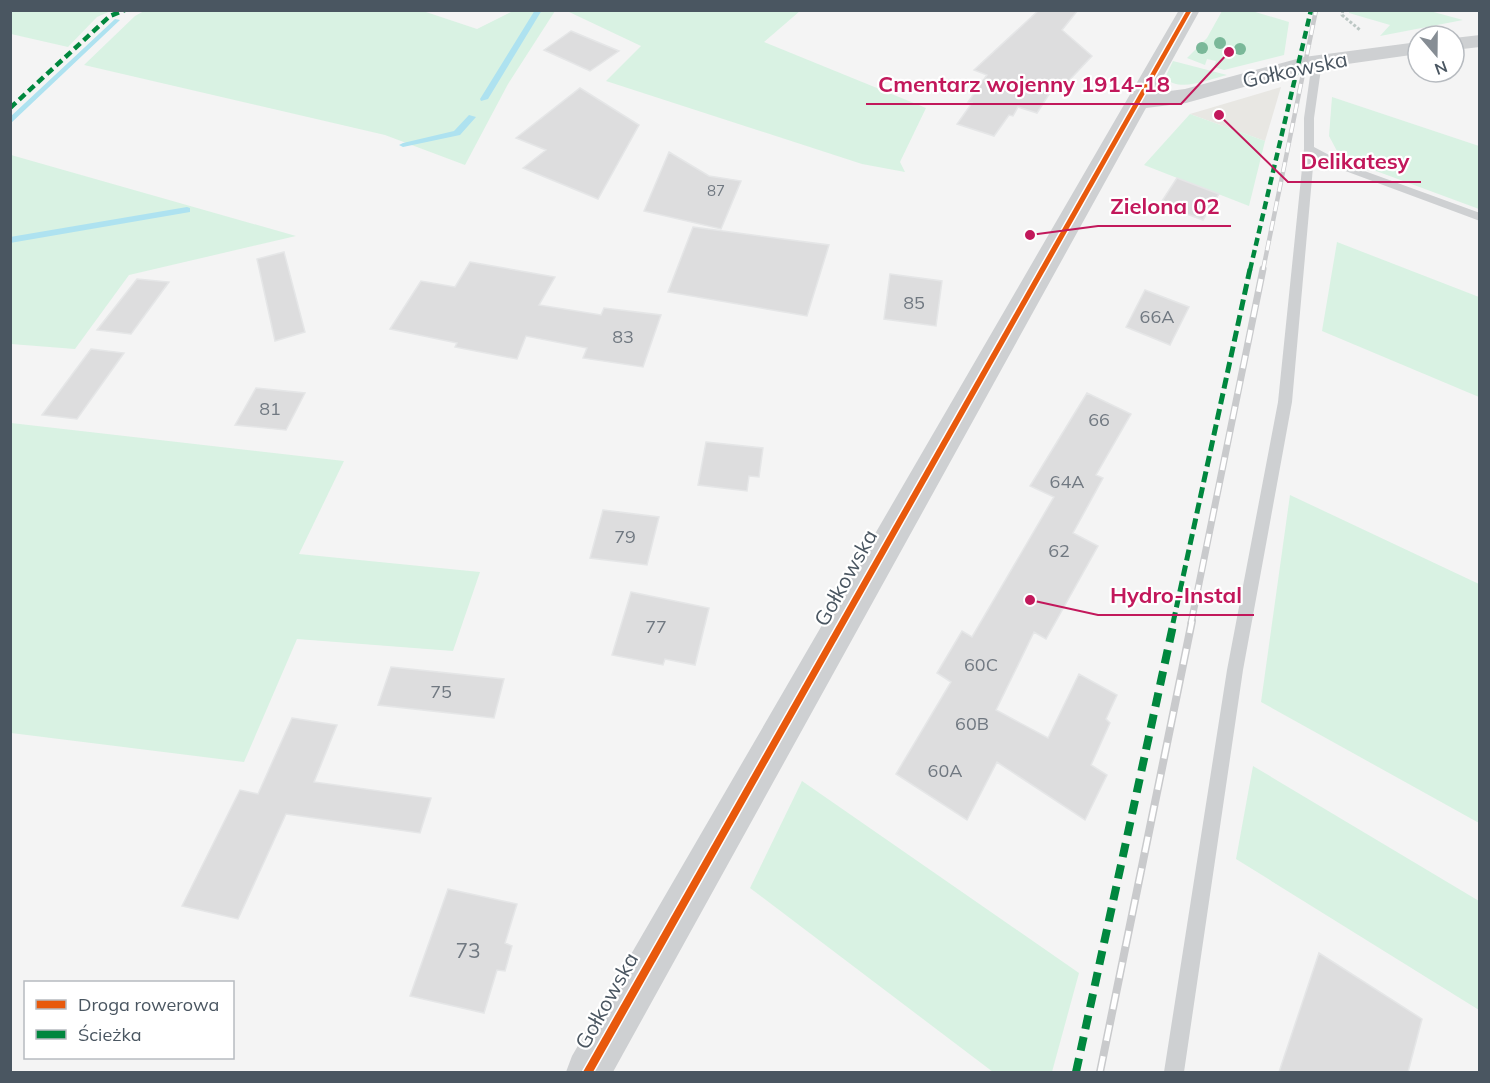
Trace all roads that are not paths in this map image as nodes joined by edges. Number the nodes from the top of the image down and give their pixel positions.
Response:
1 (1190, 10) edge
2 (1406, 50) edge
3 (1317, 62) junction
4 (1137, 102) junction
5 (1309, 149) junction
6 (1479, 217) edge
7 (588, 1072) edge
8 (1174, 1072) edge

1 - 4 street
2 - 3 street, Gołkowska
3 - 4 street, Gołkowska
3 - 5 lane
4 - 7 street, Gołkowska
5 - 6 lane
5 - 8 lane

